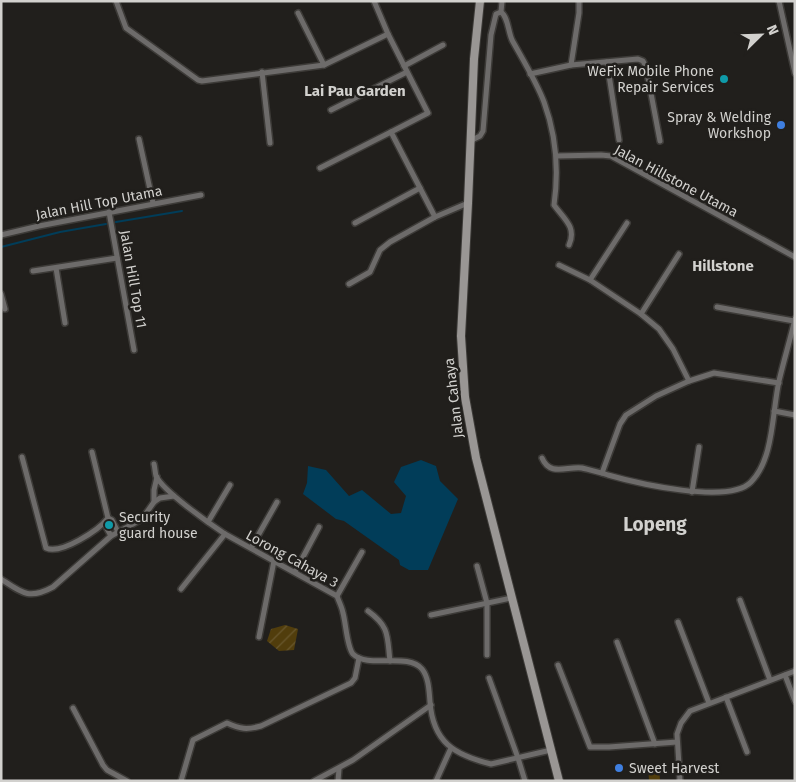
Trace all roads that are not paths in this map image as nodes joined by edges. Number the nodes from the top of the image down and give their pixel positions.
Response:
1 (116, 1) edge
2 (374, 1) edge
3 (480, 1) edge
4 (502, 1) edge
5 (579, 1) edge
6 (779, 1) edge
7 (501, 12) junction
8 (298, 13) dead end
9 (388, 34) junction
10 (443, 45) dead end
11 (607, 62) junction
12 (324, 65) junction
13 (571, 65) junction
14 (404, 66) junction
15 (262, 72) junction
16 (407, 72) junction
17 (795, 73) edge
18 (530, 74) junction
19 (331, 110) dead end
20 (391, 132) junction
21 (139, 139) dead end
22 (619, 140) dead end
23 (470, 141) junction
24 (660, 141) dead end
25 (270, 143) dead end
26 (556, 156) junction
27 (320, 168) dead end
28 (420, 188) junction
29 (201, 195) dead end
30 (152, 203) junction
31 (468, 203) junction
32 (109, 212) junction
33 (435, 217) junction
34 (355, 223) dead end
35 (627, 223) dead end
36 (1, 235) edge
37 (569, 245) dead end
38 (679, 254) dead end
39 (795, 257) edge
40 (117, 258) junction
41 (559, 265) dead end
42 (56, 268) junction
43 (33, 271) dead end
44 (590, 280) junction
45 (349, 284) dead end
46 (1, 294) edge
47 (717, 307) dead end
48 (5, 309) dead end
49 (641, 314) junction
50 (794, 320) edge
51 (65, 323) dead end
52 (134, 350) dead end
53 (689, 381) junction
54 (779, 383) junction
55 (774, 411) junction
56 (795, 415) edge
57 (699, 448) dead end
58 (92, 452) dead end
59 (22, 457) dead end
60 (542, 458) dead end
61 (154, 464) dead end
62 (602, 473) junction
63 (156, 477) junction
64 (230, 485) dead end
65 (692, 492) junction
66 (174, 496) junction
67 (154, 502) junction
68 (277, 502) dead end
69 (108, 518) junction
70 (208, 522) junction
71 (104, 523) junction
72 (319, 527) dead end
73 (118, 532) junction
74 (225, 534) junction
75 (111, 536) junction
76 (251, 548) junction
77 (362, 552) dead end
78 (274, 561) junction
79 (478, 566) dead end
80 (295, 572) junction
81 (1, 579) edge
82 (181, 589) dead end
83 (336, 596) junction
84 (511, 598) junction
85 (740, 600) dead end
86 (487, 603) junction
87 (368, 612) dead end
88 (431, 615) dead end
89 (678, 622) dead end
90 (259, 637) dead end
91 (617, 642) dead end
92 (487, 655) dead end
93 (359, 658) junction
94 (390, 661) junction
95 (558, 665) dead end
96 (795, 672) edge
97 (785, 675) junction
98 (489, 678) dead end
99 (770, 680) junction
100 (726, 697) junction
101 (795, 701) edge
102 (709, 703) junction
103 (430, 705) junction
104 (73, 708) dead end
105 (677, 742) junction
106 (655, 744) junction
107 (451, 748) junction
108 (551, 750) junction
109 (747, 752) dead end
110 (518, 758) junction
111 (339, 769) junction
112 (127, 781) edge
113 (182, 781) edge
114 (314, 781) edge
115 (338, 781) edge
116 (436, 781) edge
117 (524, 781) edge
118 (559, 781) edge
119 (680, 781) edge

1 - 15 street
2 - 9 street
3 - 23 street, Jalan Cahaya
4 - 7 street
5 - 13 street
6 - 17 street
7 - 18 street
7 - 23 street
8 - 12 street
9 - 12 street
9 - 14 street
10 - 14 street
11 - 13 street
11 - 22 street
11 - 24 street
12 - 15 street
13 - 18 street
14 - 16 street
15 - 25 street
16 - 19 street
16 - 20 street
18 - 26 street
20 - 27 street
20 - 28 street
21 - 30 street
23 - 31 street, Jalan Cahaya
26 - 37 street
26 - 39 street, Jalan Hillstone Utama
28 - 33 street
28 - 34 street
29 - 30 street, Jalan Hill Top Utama
30 - 32 street, Jalan Hill Top Utama
31 - 33 street
31 - 84 street, Jalan Cahaya
32 - 36 street, Jalan Hill Top Utama
32 - 40 street, Jalan Hill Top 11
33 - 45 street
35 - 44 street
38 - 49 street
40 - 42 street
40 - 52 street, Jalan Hill Top 11
41 - 44 street
42 - 43 street
42 - 51 street
44 - 49 street
46 - 48 street
47 - 50 street
49 - 53 street
50 - 54 street
53 - 54 street
53 - 62 street
54 - 55 street
55 - 56 street
55 - 65 street
57 - 65 street
58 - 69 street
59 - 71 street
60 - 62 street
61 - 63 street
62 - 65 street
63 - 66 street, Lorong Cahaya 3
63 - 67 street
64 - 70 street
66 - 67 street
66 - 70 street, Lorong Cahaya 3
67 - 73 street
68 - 76 street
69 - 71 street
69 - 73 street
70 - 74 street, Lorong Cahaya 3
71 - 75 street
72 - 80 street
73 - 75 street
74 - 76 street, Lorong Cahaya 3
74 - 82 street
75 - 81 street
76 - 78 street, Lorong Cahaya 3
77 - 83 street
78 - 80 street, Lorong Cahaya 3
78 - 90 street
79 - 86 street
80 - 83 street, Lorong Cahaya 3
83 - 93 street, Lorong Cahaya 3
84 - 86 street
84 - 108 street, Jalan Cahaya
85 - 99 street
86 - 88 street
86 - 92 street
87 - 94 street
89 - 102 street
91 - 106 street
93 - 94 street
93 - 113 street
94 - 103 street
95 - 106 street
96 - 97 street
97 - 99 street
97 - 101 street
98 - 110 street
99 - 100 street
100 - 102 street
100 - 109 street
102 - 105 street
103 - 107 street
103 - 111 street
104 - 112 street
105 - 106 street
105 - 119 street
107 - 110 street
107 - 116 street
108 - 110 street
108 - 118 street, Jalan Cahaya
110 - 117 street
111 - 114 street
111 - 115 street

